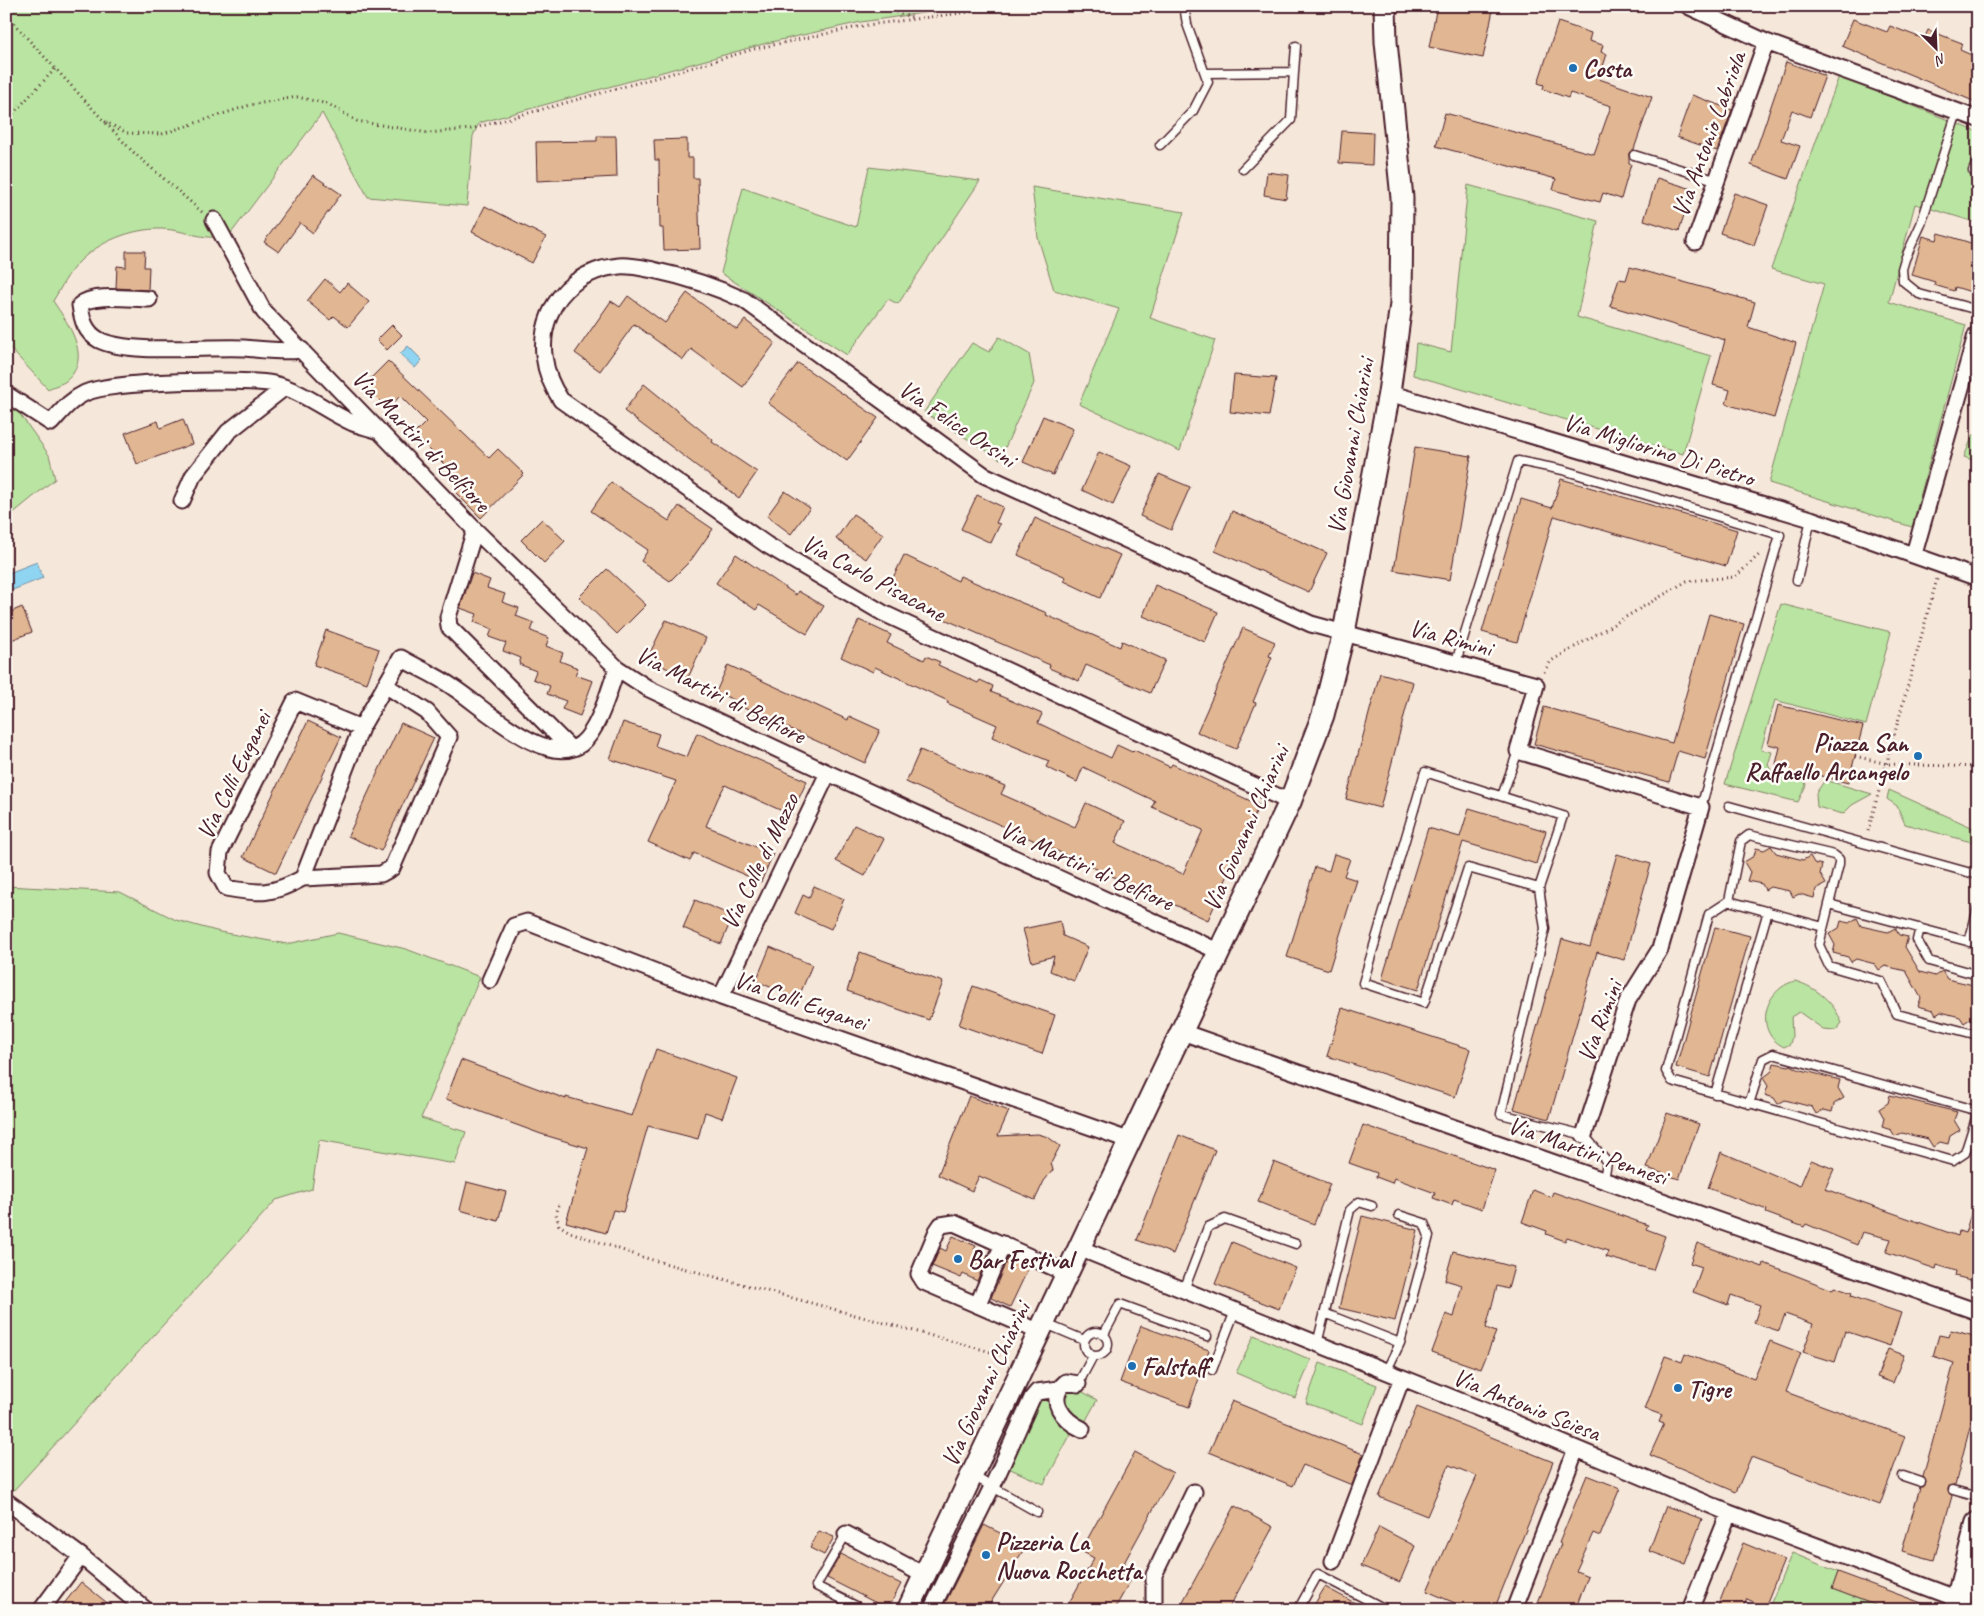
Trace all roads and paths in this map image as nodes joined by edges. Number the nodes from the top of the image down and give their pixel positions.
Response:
1 (878, 6) edge
2 (1017, 6) edge
3 (1184, 6) edge
4 (1386, 6) edge
5 (1688, 7) edge
6 (6, 10) edge
7 (917, 19) junction
8 (1766, 42) junction
9 (1296, 46) dead end
10 (55, 69) junction
11 (1294, 72) junction
12 (1205, 73) junction
13 (1957, 112) junction
14 (104, 120) junction
15 (1978, 120) edge
16 (6, 121) edge
17 (1160, 145) dead end
18 (1634, 155) dead end
19 (1978, 160) edge
20 (1243, 169) dead end
21 (1978, 172) edge
22 (1718, 181) junction
23 (214, 220) joint
24 (1695, 242) dead end
25 (560, 297) joint
26 (148, 299) dead end
27 (1978, 310) edge
28 (1976, 335) dead end
29 (302, 350) junction
30 (284, 388) junction
31 (1388, 393) junction
32 (6, 394) edge
33 (382, 432) junction
34 (182, 501) dead end
35 (1811, 519) junction
36 (475, 530) junction
37 (1780, 535) junction
38 (1914, 554) junction
39 (1941, 564) junction
40 (1978, 578) edge
41 (1797, 580) dead end
42 (1344, 632) junction
43 (1456, 662) junction
44 (617, 668) junction
45 (385, 685) junction
46 (1536, 685) junction
47 (361, 728) junction
48 (570, 748) junction
49 (1518, 751) junction
50 (1855, 756) dead end
51 (1886, 764) junction
52 (1978, 767) edge
53 (828, 773) junction
54 (1502, 796) junction
55 (1290, 802) junction
56 (1729, 806) dead end
57 (1701, 807) junction
58 (1865, 844) junction
59 (1978, 876) edge
60 (303, 878) junction
61 (1539, 888) junction
62 (1729, 902) junction
63 (1829, 904) junction
64 (1978, 908) edge
65 (1768, 911) junction
66 (1823, 927) junction
67 (1920, 928) junction
68 (1969, 942) junction
69 (1978, 944) edge
70 (1220, 952) junction
71 (1978, 975) edge
72 (490, 980) dead end
73 (720, 997) junction
74 (1182, 1032) junction
75 (1978, 1035) edge
76 (1715, 1094) junction
77 (1749, 1104) junction
78 (1978, 1111) edge
79 (1584, 1135) junction
80 (1130, 1141) junction
81 (1604, 1180) junction
82 (559, 1205) dead end
83 (1372, 1206) dead end
84 (1399, 1215) dead end
85 (1003, 1244) junction
86 (1296, 1244) dead end
87 (1080, 1248) junction
88 (1068, 1274) junction
89 (1184, 1290) junction
90 (978, 1304) junction
91 (1236, 1311) junction
92 (1978, 1312) edge
93 (1324, 1313) junction
94 (1042, 1327) junction
95 (1104, 1334) junction
96 (1207, 1336) dead end
97 (1084, 1340) junction
98 (1400, 1343) junction
99 (1317, 1344) junction
100 (1093, 1356) junction
101 (1026, 1362) junction
102 (1212, 1370) dead end
103 (1386, 1372) junction
104 (1402, 1378) junction
105 (1078, 1384) joint
106 (1059, 1389) junction
107 (1082, 1428) dead end
108 (1576, 1450) junction
109 (972, 1475) junction
110 (1903, 1476) dead end
111 (1921, 1482) dead end
112 (992, 1487) junction
113 (1953, 1490) dead end
114 (1194, 1492) dead end
115 (1978, 1497) edge
116 (6, 1501) edge
117 (1037, 1512) dead end
118 (1729, 1513) junction
119 (1978, 1524) edge
120 (846, 1534) joint
121 (81, 1556) junction
122 (1333, 1561) dead end
123 (924, 1575) junction
124 (1957, 1604) edge
125 (41, 1610) edge
126 (146, 1610) edge
127 (864, 1610) edge
128 (908, 1610) edge
129 (931, 1610) edge
130 (1154, 1610) edge
131 (1298, 1610) edge
132 (1387, 1610) edge
133 (1514, 1610) edge
134 (1690, 1610) edge

1 - 7 path
2 - 7 path
3 - 12 lane
4 - 31 main road, Via Giovanni Chiarini
5 - 8 street
6 - 10 path
7 - 14 path
8 - 13 street
8 - 22 street, Via Antonio Labriola
9 - 11 lane
10 - 14 path
10 - 16 path
11 - 12 lane
11 - 20 lane
12 - 17 lane
13 - 15 street
13 - 27 lane
14 - 23 path
18 - 22 lane
19 - 21 lane
22 - 24 street, Via Antonio Labriola
23 - 29 street, Via Martiri di Belfiore
25 - 42 street, Via Felice Orsini
25 - 55 street, Via Carlo Pisacane
26 - 29 street
28 - 38 street
29 - 33 street, Via Martiri di Belfiore
30 - 32 street
30 - 33 street
30 - 34 street
31 - 35 street, Via Migliorino Di Pietro
31 - 42 main road, Via Giovanni Chiarini
33 - 36 street, Via Martiri di Belfiore
35 - 38 street, Via Migliorino Di Pietro
35 - 41 lane
36 - 44 street, Via Martiri di Belfiore
36 - 48 street
37 - 43 lane
37 - 46 path
37 - 57 lane
38 - 39 street, Via Migliorino Di Pietro
39 - 40 street, Via Migliorino Di Pietro
39 - 51 path
42 - 43 street, Via Rimini
42 - 55 main road, Via Giovanni Chiarini
43 - 46 street, Via Rimini
44 - 48 street
44 - 53 street, Via Martiri di Belfiore
45 - 47 street
45 - 48 street
45 - 60 street, Via Colli Euganei
46 - 49 street
47 - 60 street
47 - 60 street, Via Colli Euganei
49 - 54 lane
49 - 57 street
50 - 51 path
51 - 52 path
51 - 58 path
53 - 70 street, Via Martiri di Belfiore
53 - 73 street, Via Colle di Mezzo
54 - 61 lane
54 - 61 lane
55 - 70 main road, Via Giovanni Chiarini
56 - 58 lane
57 - 79 street, Via Rimini
58 - 59 lane
61 - 79 lane
62 - 63 lane
62 - 65 lane
62 - 76 lane
63 - 66 lane
63 - 67 lane
64 - 68 lane
65 - 66 lane
65 - 76 lane
66 - 75 lane
67 - 68 lane
67 - 71 lane
68 - 69 lane
70 - 74 main road, Via Giovanni Chiarini
72 - 73 street, Via Colli Euganei
73 - 80 street, Via Colli Euganei
74 - 80 main road, Via Giovanni Chiarini
74 - 81 street, Via Martiri Pennesi
76 - 77 lane
77 - 78 lane
77 - 78 lane
79 - 81 lane
80 - 87 main road, Via Giovanni Chiarini
81 - 92 street, Via Martiri Pennesi
82 - 101 path
83 - 93 lane
84 - 98 lane
85 - 88 street
85 - 90 street
85 - 90 street
86 - 89 lane
87 - 88 main road, Via Giovanni Chiarini
87 - 89 street, Via Antonio Sciesa
88 - 94 main road, Via Giovanni Chiarini
89 - 91 street, Via Antonio Sciesa
90 - 94 street
91 - 99 street, Via Antonio Sciesa
91 - 102 lane
93 - 98 lane
93 - 99 lane
94 - 97 lane
94 - 101 main road, Via Giovanni Chiarini
95 - 96 lane
95 - 97 lane
95 - 100 lane
97 - 100 lane
98 - 103 lane
99 - 103 street, Via Antonio Sciesa
100 - 105 lane
101 - 109 main road, Via Giovanni Chiarini
103 - 104 street, Via Antonio Sciesa
104 - 108 street, Via Antonio Sciesa
104 - 122 street
105 - 106 street
106 - 107 street
106 - 112 street
108 - 118 street, Via Antonio Sciesa
108 - 133 street
109 - 112 lane
109 - 123 main road, Via Giovanni Chiarini
110 - 111 lane
112 - 117 lane
112 - 129 street
113 - 115 lane
114 - 130 street
116 - 121 street
118 - 124 street, Via Antonio Sciesa
118 - 134 street
119 - 124 main road
120 - 123 street
120 - 127 lane
121 - 125 street
121 - 126 street
123 - 128 main road, Via Giovanni Chiarini
131 - 132 lane

